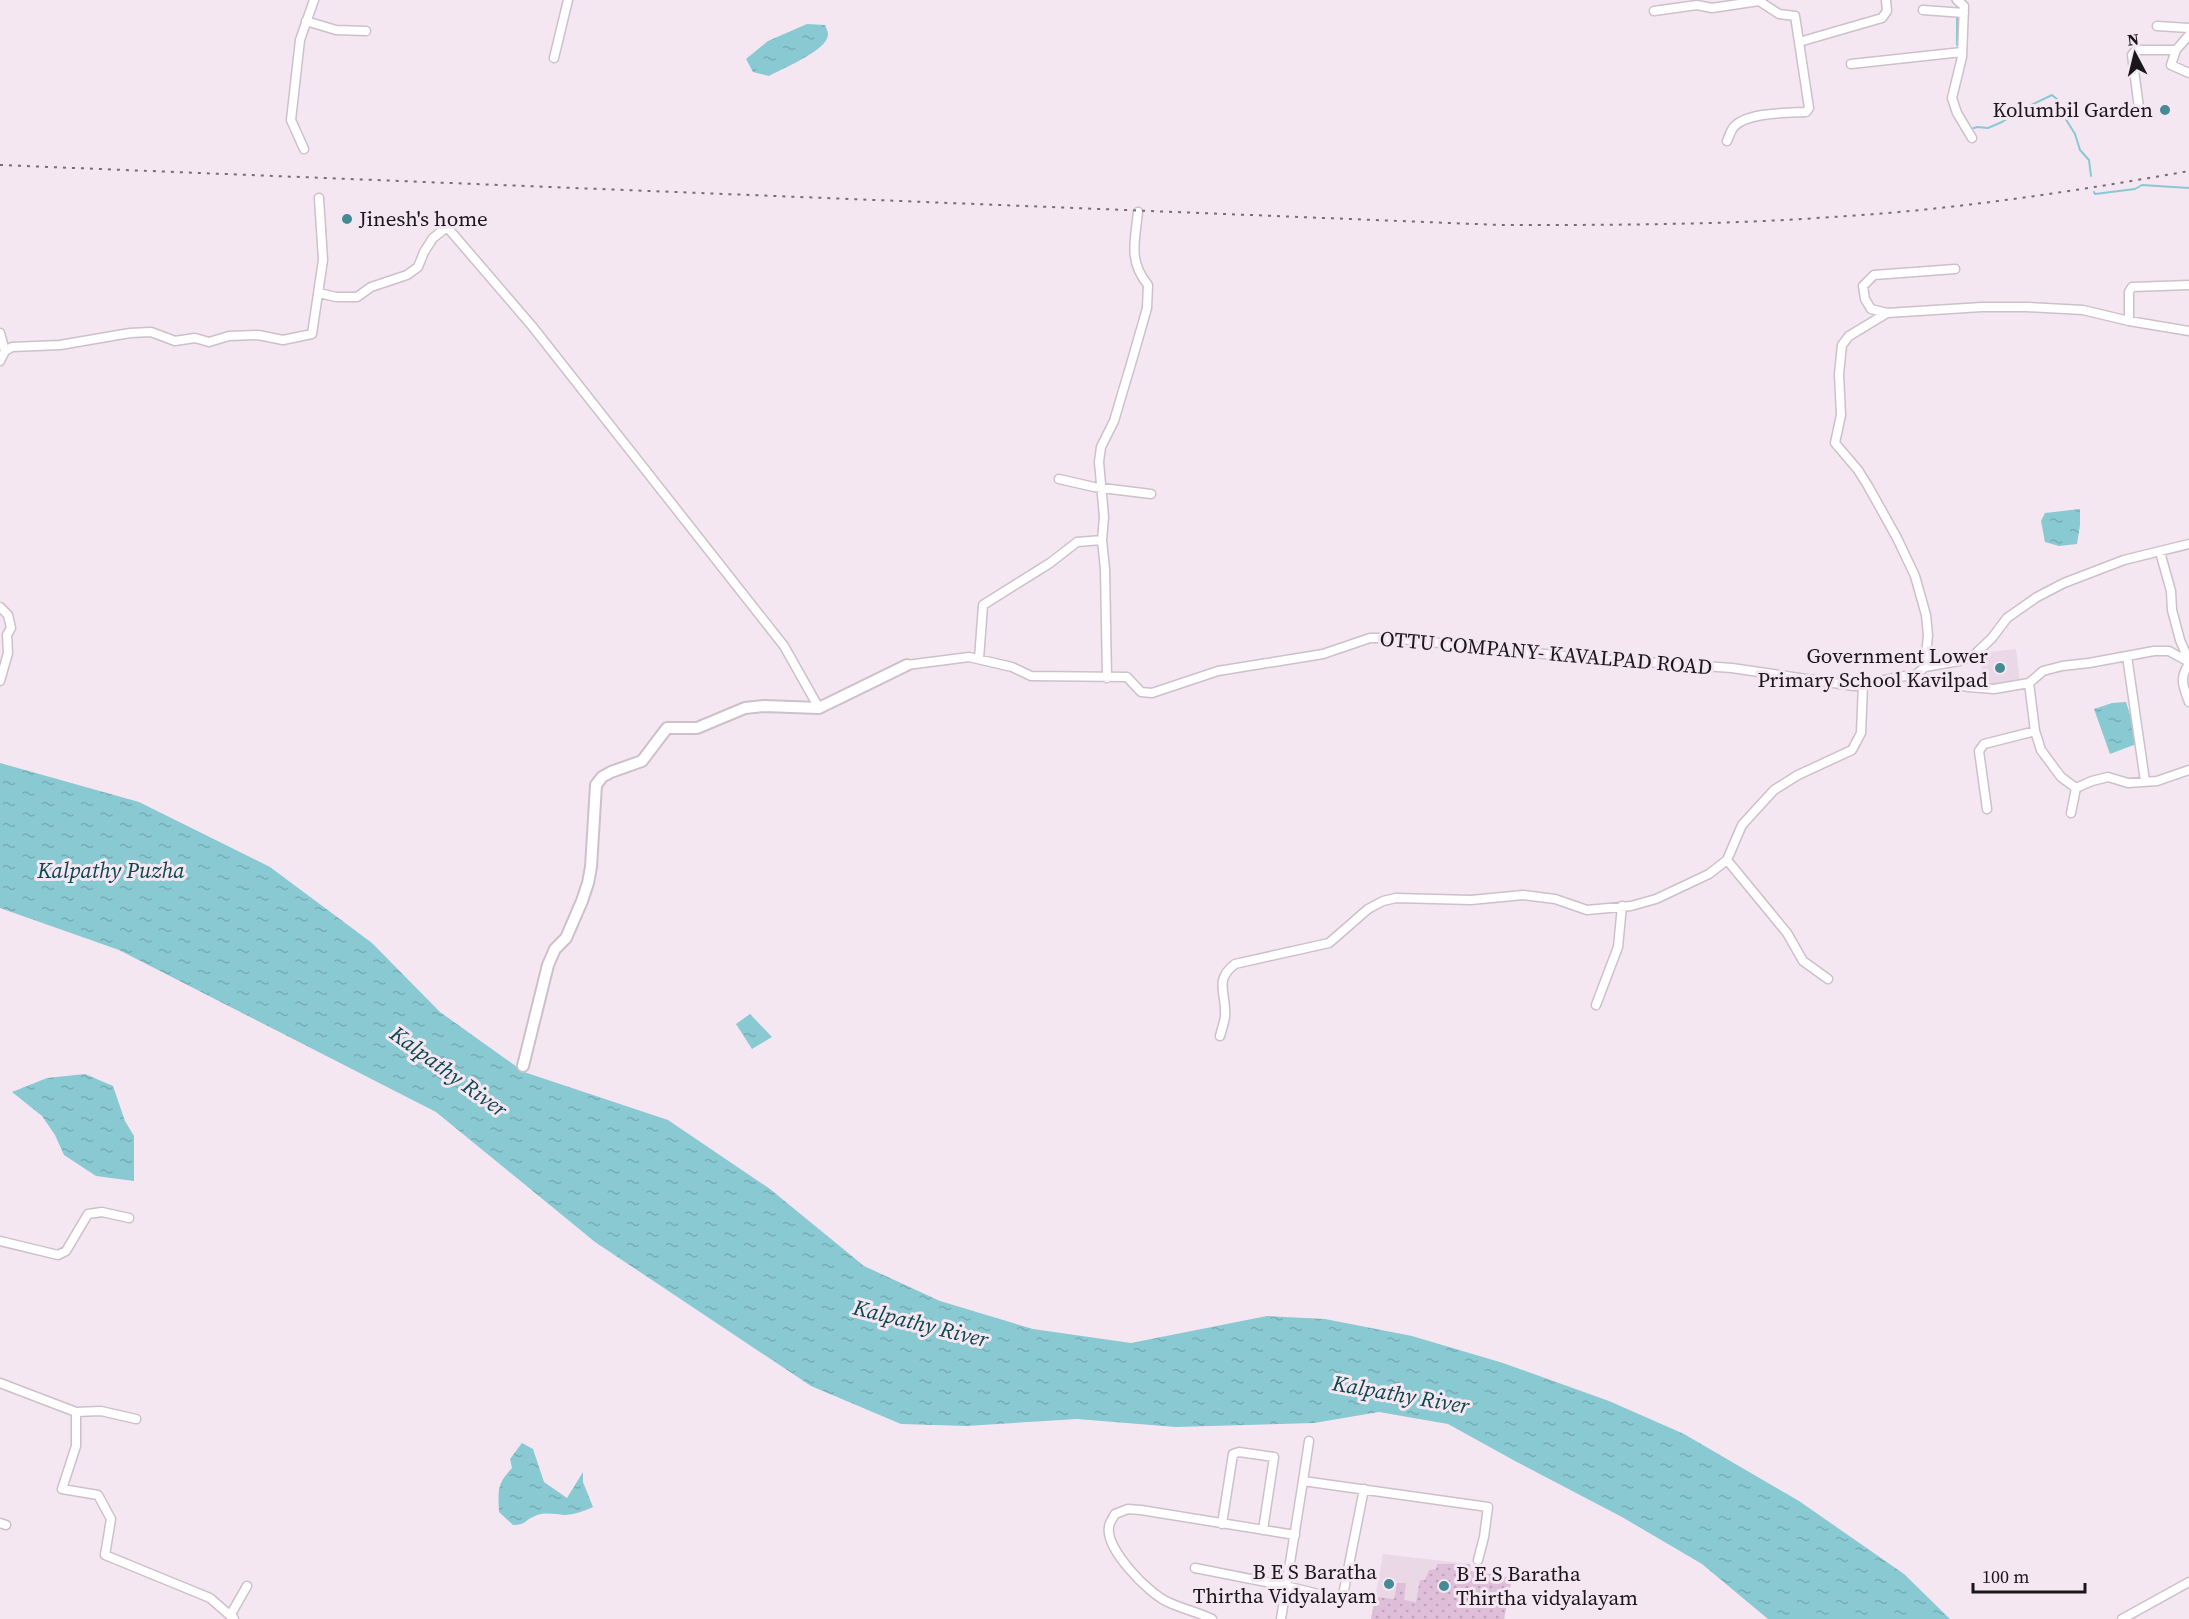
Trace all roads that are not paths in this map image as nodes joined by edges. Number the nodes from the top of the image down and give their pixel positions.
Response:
1 (314, 0) edge
2 (568, 0) edge
3 (1886, 0) edge
4 (1957, 0) edge
5 (1758, 1) edge
6 (1965, 6) edge
7 (1654, 10) dead end
8 (1923, 10) dead end
9 (306, 21) junction
10 (2157, 26) dead end
11 (2189, 28) edge
12 (366, 31) dead end
13 (2189, 35) edge
14 (1799, 42) junction
15 (2176, 50) junction
16 (1962, 51) junction
17 (554, 58) dead end
18 (1851, 64) dead end
19 (2189, 73) edge
20 (2139, 108) dead end
21 (1971, 137) dead end
22 (1727, 141) dead end
23 (304, 149) dead end
24 (319, 198) dead end
25 (1138, 212) dead end
26 (1955, 269) dead end
27 (2189, 285) edge
28 (319, 293) junction
29 (1887, 313) junction
30 (2129, 321) junction
31 (2189, 331) edge
32 (0, 333) edge
33 (4, 351) junction
34 (0, 361) edge
35 (1059, 479) dead end
36 (1102, 487) junction
37 (1151, 494) dead end
38 (1102, 540) junction
39 (2189, 544) edge
40 (2160, 552) junction
41 (0, 607) edge
42 (2127, 656) junction
43 (979, 659) junction
44 (2189, 662) edge
45 (907, 665) joint
46 (1925, 667) junction
47 (1913, 677) junction
48 (1107, 678) junction
49 (0, 681) edge
50 (2029, 683) junction
51 (1863, 685) junction
52 (2189, 702) edge
53 (819, 708) junction
54 (2035, 731) junction
55 (2189, 770) edge
56 (2145, 781) junction
57 (2076, 788) junction
58 (1987, 809) dead end
59 (2071, 813) dead end
60 (1727, 860) junction
61 (1622, 906) junction
62 (1828, 979) dead end
63 (1596, 1005) dead end
64 (1220, 1036) dead end
65 (523, 1066) dead end
66 (129, 1218) dead end
67 (0, 1241) edge
68 (0, 1383) edge
69 (76, 1412) junction
70 (136, 1419) dead end
71 (1309, 1441) dead end
72 (1303, 1480) junction
73 (1364, 1488) junction
74 (1222, 1524) junction
75 (1263, 1530) junction
76 (1295, 1535) junction
77 (1479, 1560) dead end
78 (1195, 1568) dead end
79 (2189, 1582) edge
80 (247, 1586) dead end
81 (1286, 1586) junction
82 (234, 1618) edge
83 (1212, 1619) edge
84 (1281, 1619) edge
85 (2122, 1619) edge

1 - 9 street
2 - 17 street
3 - 14 street
4 - 6 street
5 - 7 street
5 - 14 street
6 - 8 street
6 - 16 street
9 - 12 street
9 - 23 street
10 - 11 street
13 - 15 street
14 - 22 street
15 - 19 street
15 - 20 street
16 - 18 street
16 - 21 street
24 - 28 street
25 - 36 street
26 - 29 street
27 - 30 street
28 - 33 street
28 - 53 street
29 - 30 street
29 - 46 street
30 - 31 street
32 - 33 street
33 - 34 street
35 - 36 street
36 - 37 street
36 - 38 street
38 - 43 street
38 - 48 street
39 - 40 street
40 - 44 street
40 - 46 street
41 - 49 street
42 - 44 street, OTTU COMPANY- KAVALPAD ROAD
42 - 50 street, OTTU COMPANY- KAVALPAD ROAD
42 - 56 street
43 - 45 street, OTTU COMPANY- KAVALPAD ROAD
43 - 48 street, OTTU COMPANY- KAVALPAD ROAD
44 - 52 street
45 - 53 street
46 - 47 street
47 - 50 street, OTTU COMPANY- KAVALPAD ROAD
47 - 51 street, OTTU COMPANY- KAVALPAD ROAD
48 - 51 street, OTTU COMPANY- KAVALPAD ROAD
50 - 54 street
51 - 60 street
53 - 65 street
54 - 57 street
54 - 58 street
55 - 56 street
56 - 57 street
57 - 59 street
60 - 61 street
60 - 62 street
61 - 63 street
61 - 64 street
66 - 67 street
68 - 69 street
69 - 70 street
69 - 82 street
71 - 72 street
72 - 73 street
72 - 76 street
73 - 77 street
73 - 81 street
74 - 75 street
74 - 75 street
74 - 83 street
75 - 76 street
76 - 81 street
78 - 81 street
79 - 85 street
80 - 82 street
81 - 84 street

